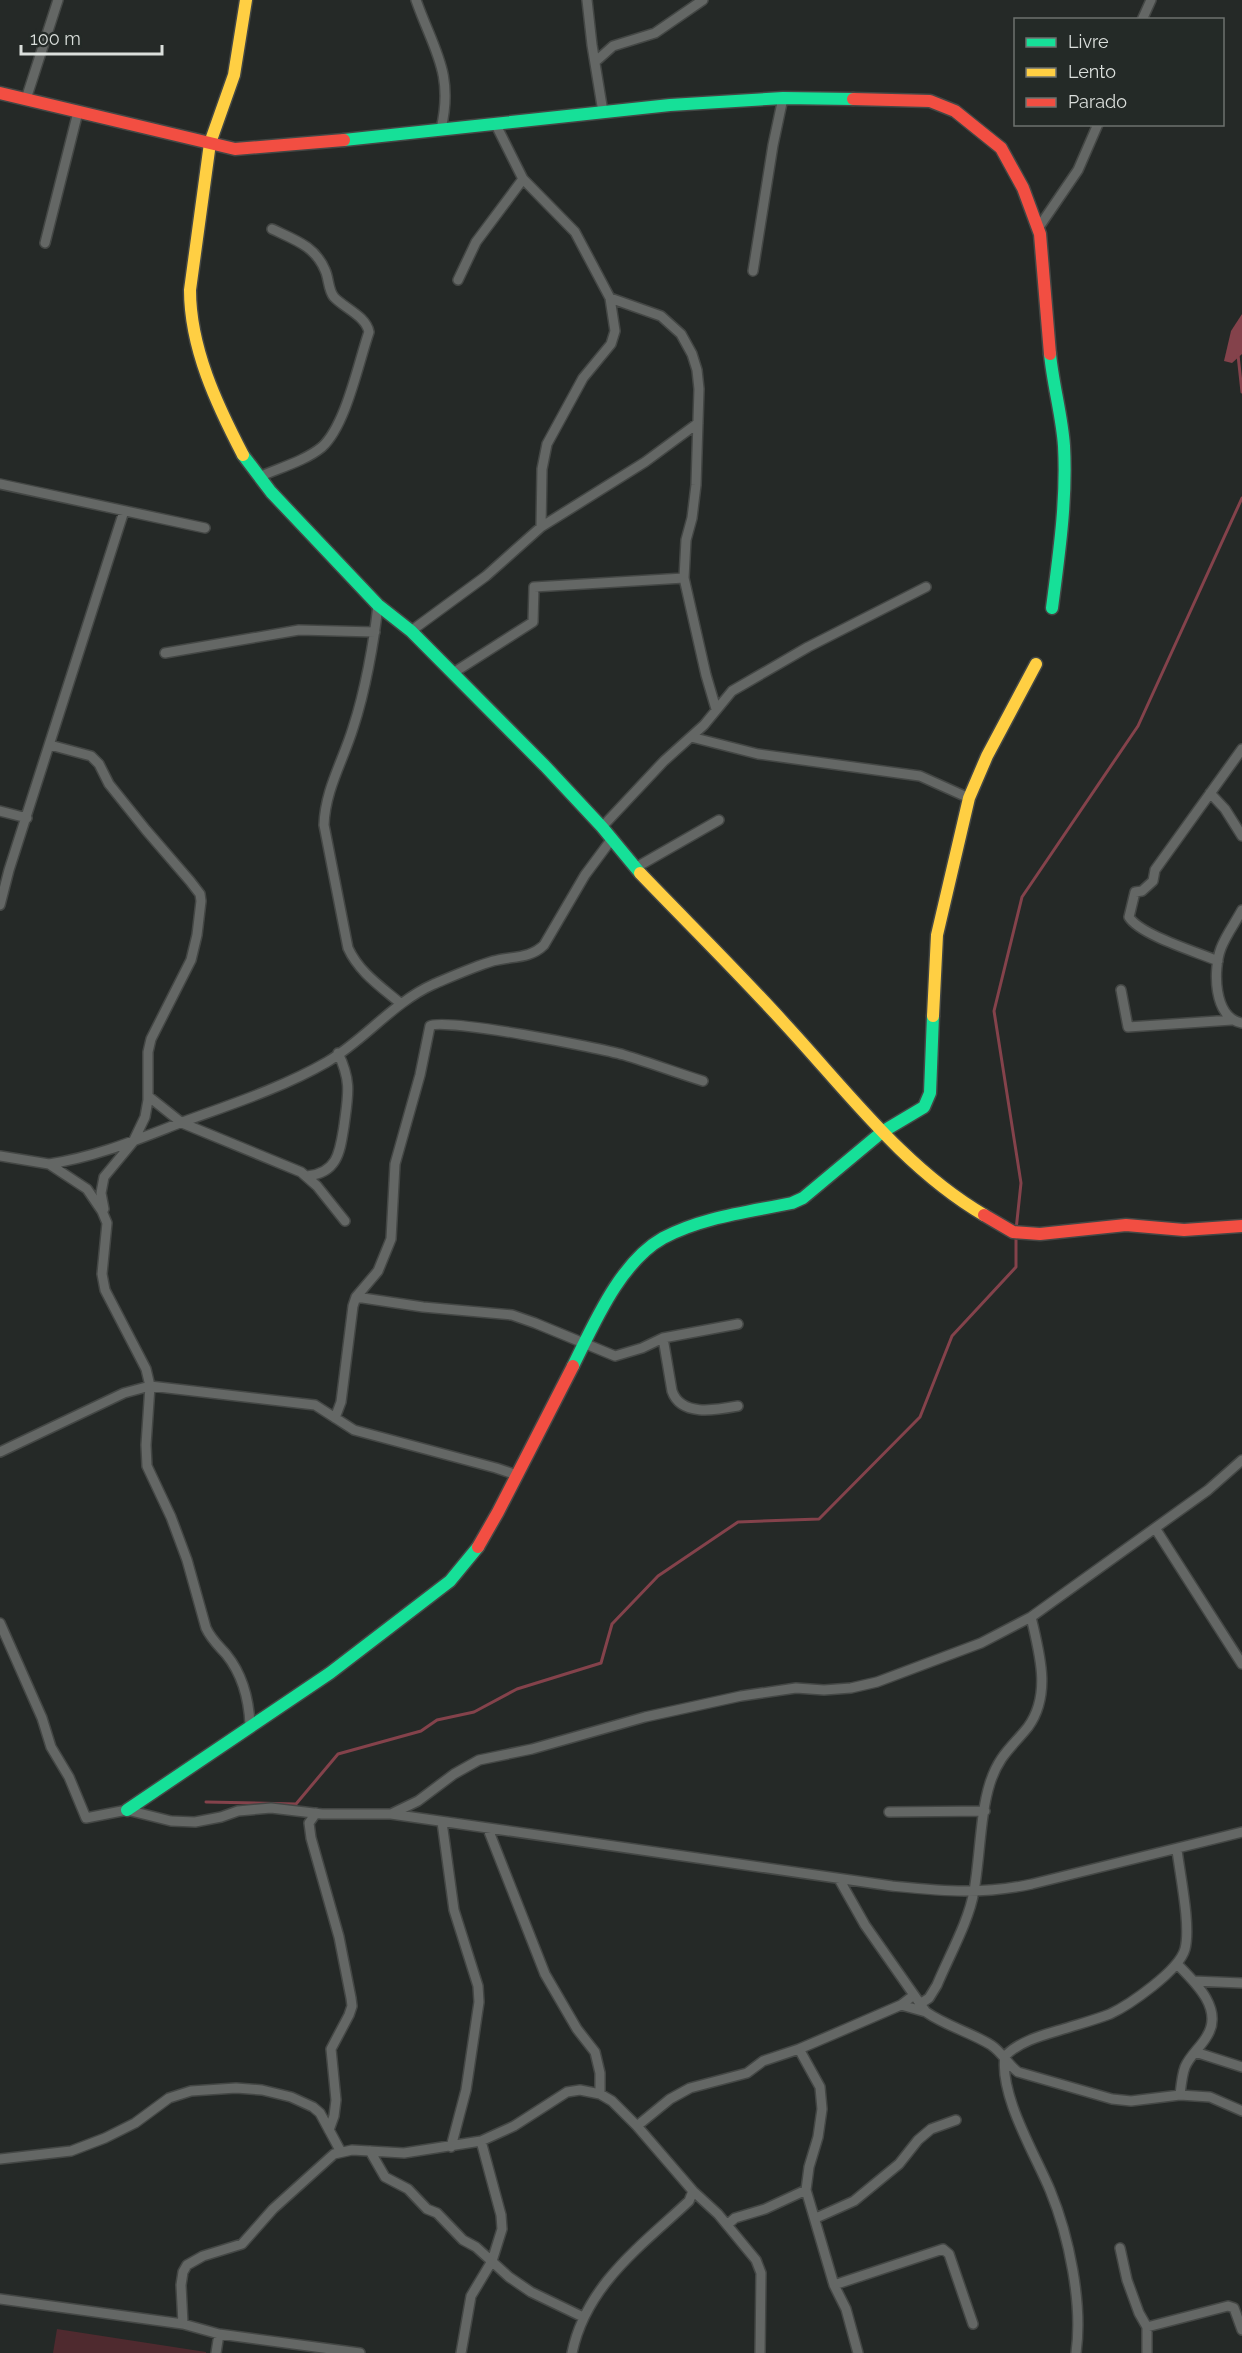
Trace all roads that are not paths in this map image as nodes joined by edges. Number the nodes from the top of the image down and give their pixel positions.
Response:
1 (58, 0) edge
2 (246, 0) edge
3 (416, 0) edge
4 (588, 0) edge
5 (703, 0) edge
6 (1151, 0) edge
7 (1143, 18) edge
8 (595, 62) junction
9 (0, 93) edge
10 (783, 98) junction
11 (26, 99) junction
12 (78, 112) junction
13 (603, 112) junction
14 (495, 123) junction
15 (1097, 126) edge
16 (441, 129) junction
17 (210, 143) junction
18 (523, 179) junction
19 (1039, 227) junction
20 (272, 229) dead end
21 (45, 243) dead end
22 (753, 271) dead end
23 (458, 280) dead end
24 (610, 298) junction
25 (698, 423) junction
26 (259, 477) junction
27 (0, 484) edge
28 (124, 511) junction
29 (541, 527) junction
30 (206, 528) dead end
31 (684, 578) junction
32 (926, 587) dead end
33 (378, 605) junction
34 (1052, 608) dead end
35 (411, 631) junction
36 (375, 632) junction
37 (165, 653) dead end
38 (1036, 664) dead end
39 (453, 673) junction
40 (716, 709) junction
41 (691, 737) junction
42 (50, 745) junction
43 (1242, 749) edge
44 (1210, 792) junction
45 (969, 798) junction
46 (0, 811) edge
47 (27, 818) junction
48 (719, 820) dead end
49 (602, 827) junction
50 (1242, 836) edge
51 (611, 840) junction
52 (635, 868) junction
53 (0, 905) edge
54 (1242, 910) edge
55 (1218, 961) junction
56 (1121, 990) dead end
57 (400, 1003) junction
58 (1237, 1021) edge
59 (339, 1053) junction
60 (703, 1081) dead end
61 (148, 1096) junction
62 (182, 1122) junction
63 (882, 1132) junction
64 (133, 1142) junction
65 (0, 1156) edge
66 (49, 1164) junction
67 (307, 1176) junction
68 (345, 1221) dead end
69 (107, 1223) junction
70 (1242, 1226) edge
71 (356, 1297) junction
72 (738, 1324) dead end
73 (663, 1338) junction
74 (584, 1343) junction
75 (150, 1386) junction
76 (738, 1406) dead end
77 (335, 1418) junction
78 (0, 1452) edge
79 (1242, 1460) edge
80 (517, 1475) junction
81 (1155, 1528) junction
82 (1031, 1617) junction
83 (0, 1623) edge
84 (1242, 1664) edge
85 (250, 1725) junction
86 (127, 1810) junction
87 (985, 1811) junction
88 (889, 1812) dead end
89 (316, 1814) junction
90 (391, 1814) junction
91 (442, 1822) junction
92 (488, 1829) junction
93 (1242, 1832) edge
94 (1177, 1850) junction
95 (839, 1879) junction
96 (974, 1893) junction
97 (1177, 1964) junction
98 (1193, 1981) junction
99 (1242, 1983) edge
100 (914, 1995) junction
101 (901, 2005) junction
102 (923, 2008) junction
103 (799, 2049) junction
104 (1195, 2052) junction
105 (1005, 2056) junction
106 (1242, 2067) edge
107 (600, 2094) junction
108 (1180, 2095) junction
109 (1242, 2111) edge
110 (956, 2120) dead end
111 (637, 2126) junction
112 (329, 2130) junction
113 (481, 2141) junction
114 (450, 2147) junction
115 (370, 2151) junction
116 (341, 2152) junction
117 (0, 2159) edge
118 (807, 2190) junction
119 (693, 2192) junction
120 (816, 2218) junction
121 (727, 2225) junction
122 (1120, 2248) dead end
123 (492, 2261) junction
124 (834, 2285) junction
125 (0, 2299) edge
126 (583, 2317) junction
127 (183, 2324) junction
128 (973, 2324) dead end
129 (1147, 2327) junction
130 (1242, 2330) edge
131 (219, 2334) junction
132 (317, 2350) edge
133 (216, 2353) edge
134 (360, 2353) edge
135 (460, 2353) edge
136 (572, 2353) edge
137 (760, 2353) edge
138 (858, 2353) edge
139 (1076, 2353) edge
140 (1147, 2353) edge

1 - 11 street
2 - 17 street
3 - 16 street
4 - 8 street
5 - 8 street
6 - 7 street
8 - 13 street
9 - 11 street
10 - 13 street
10 - 19 street
10 - 22 street
11 - 12 street
12 - 17 street
12 - 21 street
13 - 14 street
14 - 16 street
14 - 18 street
15 - 19 street
16 - 17 street
17 - 26 street
18 - 23 street
18 - 24 street
19 - 34 street
20 - 26 street
24 - 25 street
24 - 29 street
25 - 29 street
25 - 31 street
26 - 33 street
27 - 28 street
28 - 30 street
28 - 42 street
29 - 35 street
31 - 39 street
31 - 40 street
32 - 40 street
33 - 35 street
33 - 36 street
35 - 39 street
36 - 37 street
36 - 57 street
38 - 45 street
39 - 49 street
40 - 41 street
41 - 45 street
41 - 49 street
42 - 47 street
42 - 61 street
43 - 44 street
44 - 50 street
44 - 55 street
45 - 63 street
46 - 47 street
47 - 53 street
48 - 52 street
49 - 51 street
51 - 52 street
51 - 57 street
52 - 63 street
54 - 55 street
55 - 58 street
56 - 58 street
57 - 59 street
59 - 62 street
59 - 67 street
60 - 71 street
61 - 62 street
61 - 64 street
62 - 64 street
62 - 67 street
63 - 70 street
63 - 74 street
64 - 66 street
64 - 69 street
65 - 66 street
66 - 69 street
67 - 68 street
69 - 75 street
71 - 74 street
71 - 77 street
72 - 73 street
73 - 74 street
73 - 76 street
74 - 80 street
75 - 77 street
75 - 78 street
75 - 85 street
77 - 80 street
79 - 81 street
80 - 85 street
81 - 82 street
81 - 84 street
82 - 87 street
82 - 90 street
83 - 86 street
85 - 86 street
86 - 89 street
87 - 88 street
87 - 96 street
89 - 90 street
89 - 112 street
90 - 91 street
91 - 92 street
91 - 114 street
92 - 95 street
92 - 107 street
93 - 94 street
94 - 96 street
94 - 97 street
95 - 96 street
95 - 100 street
96 - 102 street
97 - 98 street
97 - 105 street
98 - 99 street
98 - 104 street
100 - 101 street
100 - 102 street
101 - 102 street
101 - 103 street
102 - 105 street
103 - 111 street
103 - 118 street
104 - 106 street
104 - 108 street
105 - 108 street
105 - 139 street
107 - 111 street
107 - 113 street
108 - 109 street
110 - 120 street
111 - 119 street
112 - 116 street
112 - 117 street
113 - 114 street
113 - 123 street
114 - 115 street
115 - 116 street
115 - 123 street
116 - 127 street
118 - 120 street
118 - 121 street
119 - 121 street
119 - 126 street
120 - 124 street
121 - 137 street
122 - 129 street
123 - 126 street
123 - 135 street
124 - 128 street
124 - 138 street
125 - 127 street
126 - 136 street
127 - 131 street
129 - 130 street
129 - 140 street
131 - 132 street
131 - 133 street
132 - 134 street

